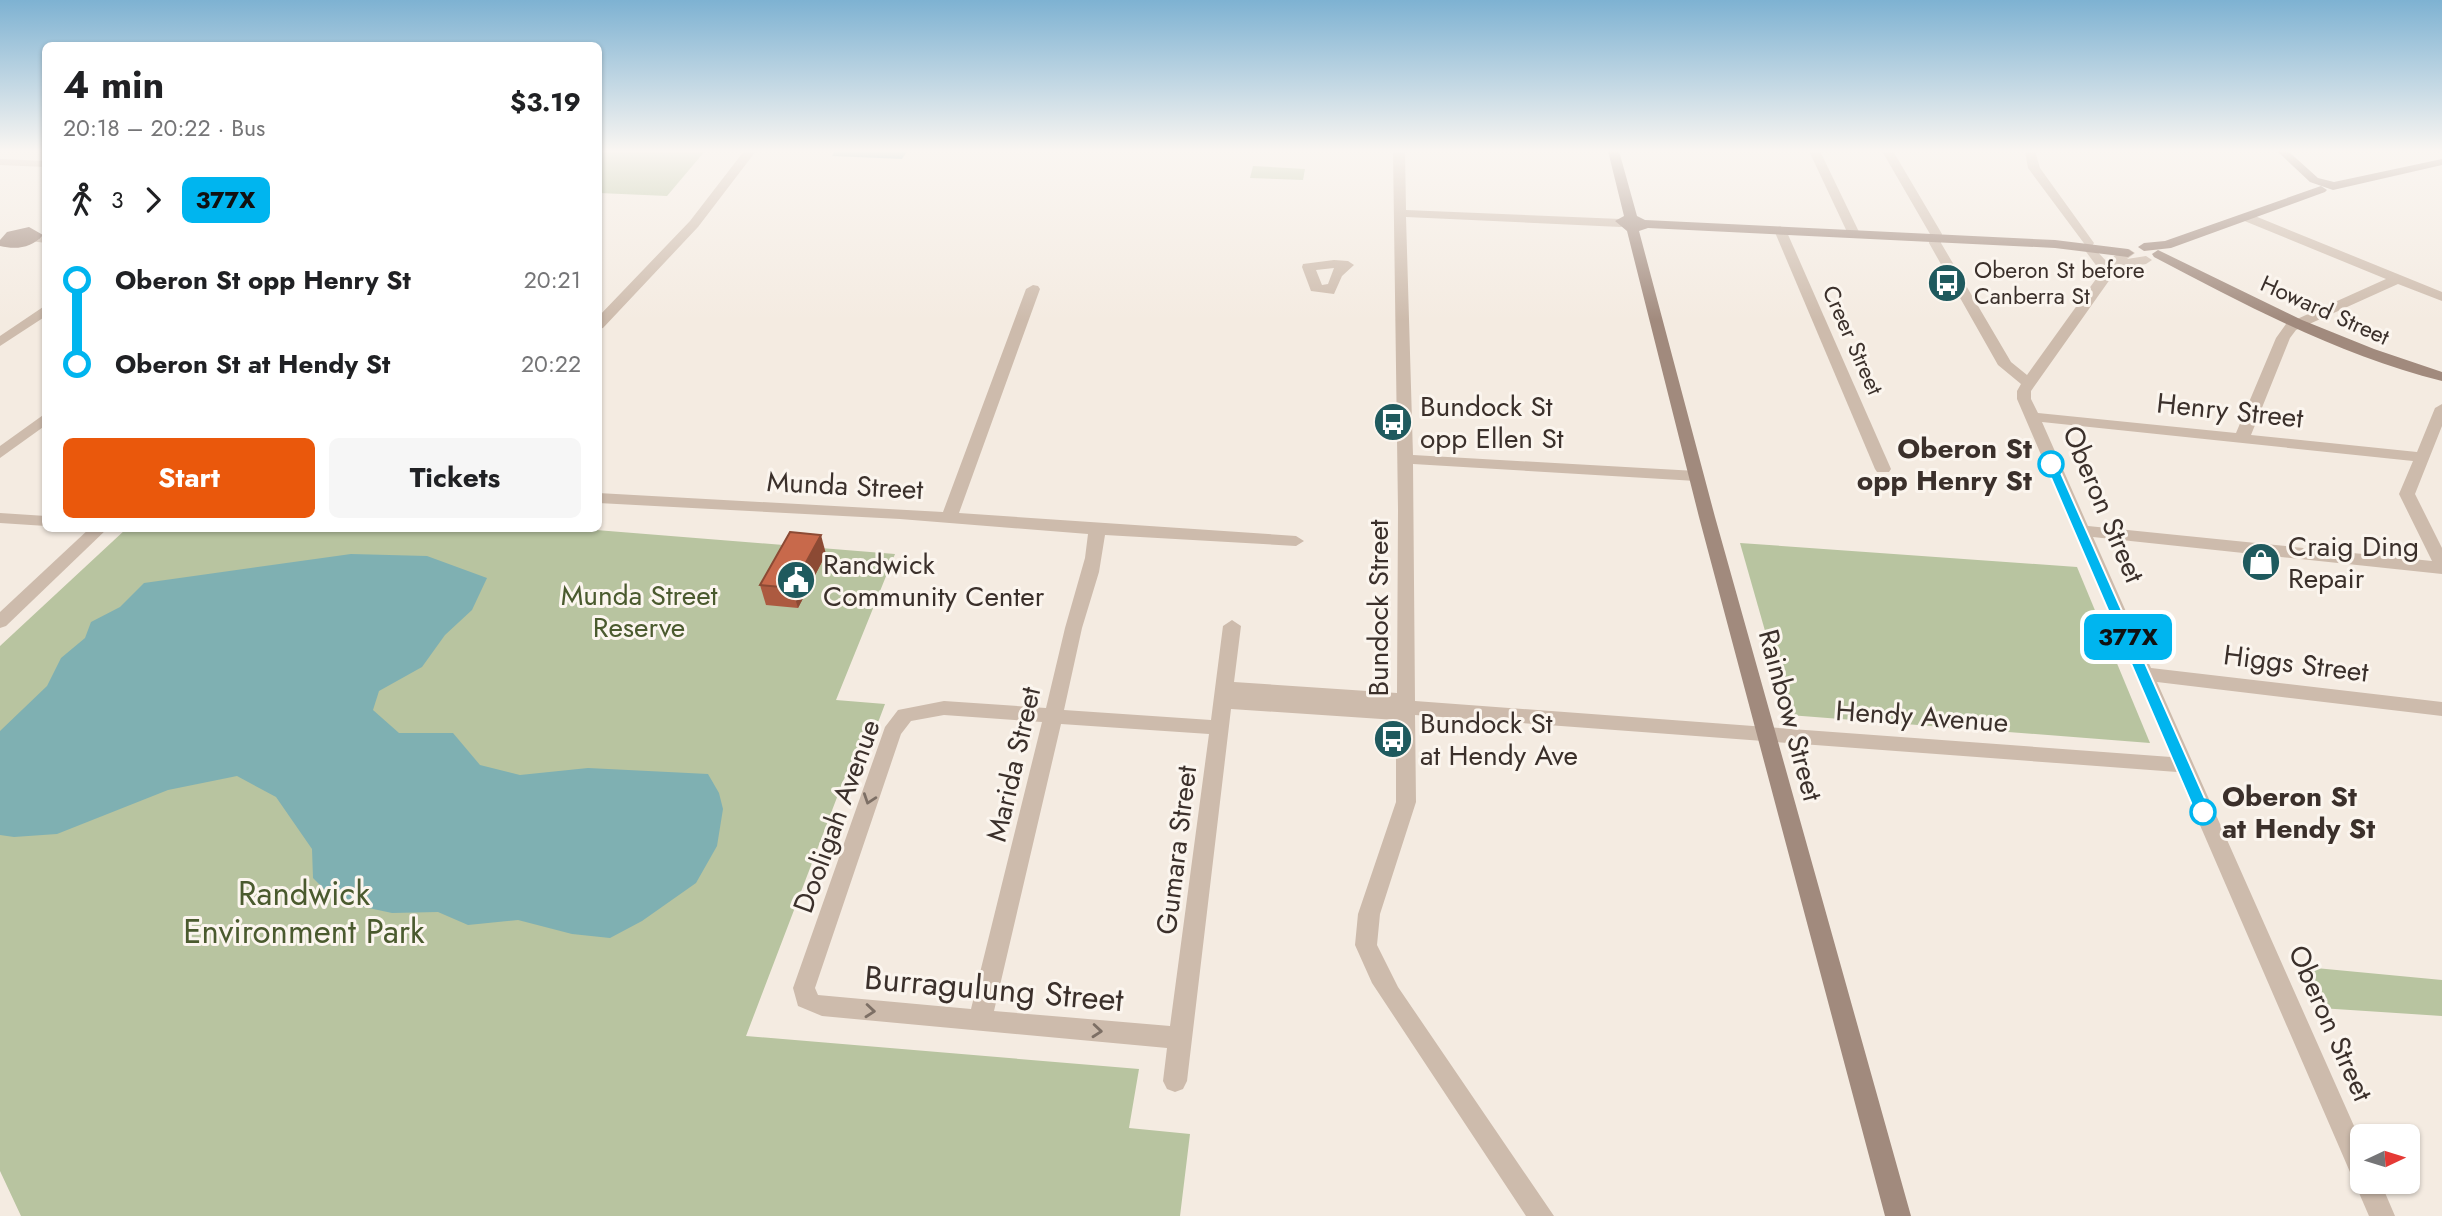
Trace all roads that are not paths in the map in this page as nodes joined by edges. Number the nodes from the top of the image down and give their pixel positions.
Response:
1 (706, 208) edge
2 (1400, 208) edge
3 (1628, 208) edge
4 (1841, 208) edge
5 (1921, 208) edge
6 (2062, 208) edge
7 (2270, 208) edge
8 (1400, 213) junction
9 (2246, 217) junction
10 (1632, 223) junction
11 (1780, 230) junction
12 (37, 233) edge
13 (1854, 234) junction
14 (1935, 239) junction
15 (4, 242) edge
16 (2089, 246) junction
17 (2146, 252) junction
18 (2110, 269) junction
19 (2397, 279) junction
20 (1033, 289) dead end
21 (2442, 298) edge
22 (42, 312) edge
23 (602, 321) edge
24 (2300, 323) junction
25 (0, 342) edge
26 (2442, 377) edge
27 (2029, 383) junction
28 (2442, 408) edge
29 (2033, 417) junction
30 (42, 420) edge
31 (2242, 438) junction
32 (0, 453) edge
33 (2421, 457) junction
34 (1405, 459) junction
35 (1883, 469) dead end
36 (1696, 475) junction
37 (602, 498) edge
38 (0, 518) edge
39 (948, 518) junction
40 (42, 521) edge
41 (1093, 528) junction
42 (2081, 531) junction
43 (96, 532) edge
44 (1296, 541) dead end
45 (2442, 567) edge
46 (0, 622) edge
47 (1232, 626) dead end
48 (2144, 674) junction
49 (1224, 695) junction
50 (1406, 707) junction
51 (2442, 709) edge
52 (1054, 716) junction
53 (1220, 728) junction
54 (1767, 733) junction
55 (2182, 765) junction
56 (805, 998) joint
57 (980, 1021) junction
58 (1180, 1038) junction
59 (1175, 1082) dead end
60 (2350, 1145) edge
61 (2373, 1194) edge
62 (1541, 1216) edge
63 (1898, 1216) edge
64 (2382, 1216) edge

1 - 23 street
2 - 8 street, Bundock Street
3 - 10 street, Rainbow Street
4 - 13 street
5 - 14 street
6 - 16 street
7 - 9 street
8 - 10 street
8 - 34 street, Bundock Street
9 - 17 street
9 - 19 street
10 - 11 street
10 - 36 street, Rainbow Street
11 - 13 street
11 - 35 street, Creer Street
12 - 15 street
13 - 14 street
14 - 16 street
14 - 27 street
16 - 17 street
16 - 18 street
17 - 18 street
17 - 24 street, Howard Street
18 - 27 street
19 - 21 street
19 - 24 street
20 - 39 street
22 - 25 street
24 - 26 street, Howard Street
24 - 31 street
27 - 29 street, Oberon Street
28 - 33 street
29 - 31 street, Henry Street
29 - 42 street, Oberon Street
30 - 32 street
31 - 33 street, Henry Street
33 - 45 street
34 - 36 street
34 - 50 street, Bundock Street
36 - 54 street, Rainbow Street
37 - 39 street, Munda Street
38 - 40 street
39 - 41 street, Munda Street
41 - 44 street, Munda Street
41 - 52 street, Marida Street
42 - 45 street
42 - 48 street, Oberon Street
43 - 46 street
47 - 49 street, Gumara Street
48 - 51 street, Higgs Street
48 - 55 street, Oberon Street
49 - 50 street, Hendy Avenue
49 - 53 street, Gumara Street
50 - 54 street, Hendy Avenue
50 - 62 street, Bundock Street
52 - 53 street, Dooligah Avenue
52 -> 56 street, Dooligah Avenue
52 - 57 street, Marida Street
53 - 58 street, Gumara Street
54 - 55 street, Hendy Avenue
54 - 63 street, Rainbow Street
55 - 60 street, Oberon Street
56 -> 57 street, Burragulung Street
57 -> 58 street, Burragulung Street
58 - 59 street, Gumara Street
61 - 64 street

